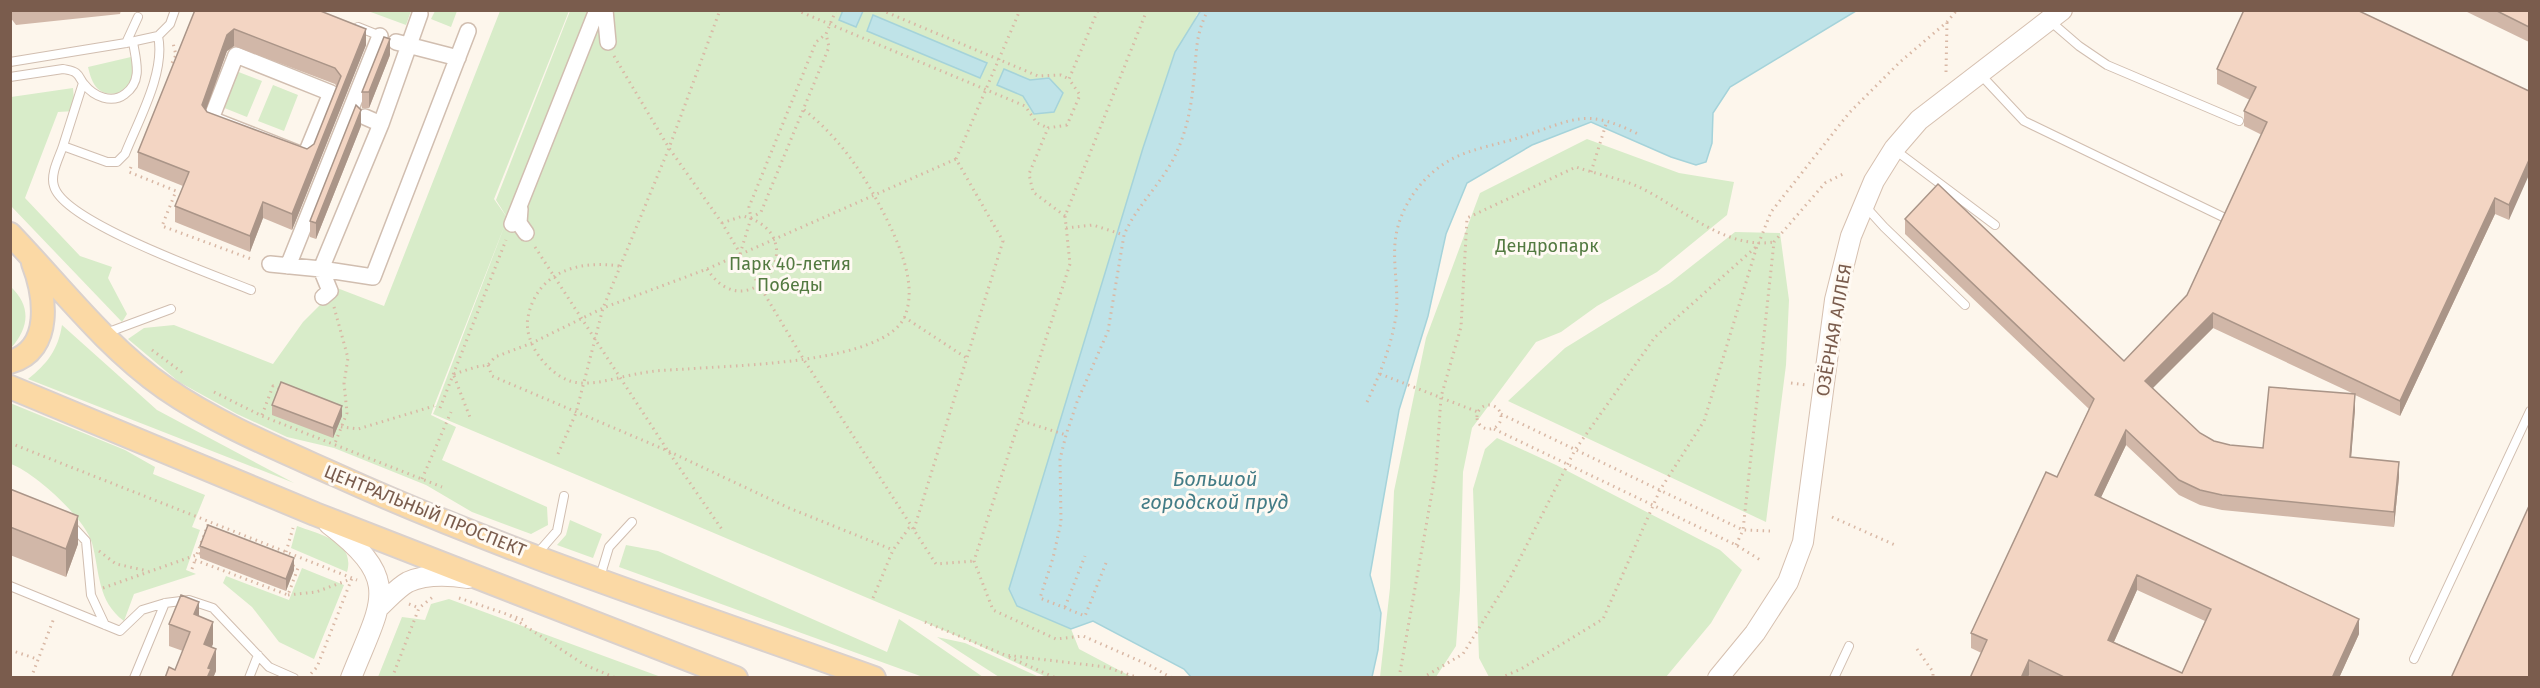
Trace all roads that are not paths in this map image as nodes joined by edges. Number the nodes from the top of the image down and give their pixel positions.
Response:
1 (175, 10) edge
2 (597, 10) edge
3 (605, 10) edge
4 (420, 15) dead end
5 (2056, 15) edge
6 (138, 17) dead end
7 (349, 23) edge
8 (468, 31) dead end
9 (158, 36) junction
10 (380, 36) junction
11 (608, 42) dead end
12 (129, 43) junction
13 (403, 44) junction
14 (458, 58) junction
15 (10, 62) edge
16 (1979, 73) junction
17 (10, 77) edge
18 (83, 83) junction
19 (327, 101) joint
20 (365, 117) dead end
21 (2240, 121) dead end
22 (381, 124) junction
23 (63, 146) junction
24 (1894, 149) junction
25 (520, 202) junction
26 (1864, 204) junction
27 (2223, 217) edge
28 (512, 224) road end
29 (1995, 225) dead end
30 (526, 233) dead end
31 (10, 234) edge
32 (29, 254) junction
33 (270, 264) road end
34 (288, 266) junction
35 (321, 268) junction
36 (251, 290) dead end
37 (326, 294) road end
38 (1965, 305) dead end
39 (171, 309) dead end
40 (102, 335) junction
41 (10, 362) edge
42 (10, 387) edge
43 (2529, 411) edge
44 (564, 496) dead end
45 (315, 514) junction
46 (64, 517) edge
47 (632, 522) dead end
48 (535, 556) junction
49 (600, 579) junction
50 (492, 581) junction
51 (10, 586) edge
52 (165, 603) junction
53 (379, 607) junction
54 (105, 625) junction
55 (1849, 646) dead end
56 (258, 655) junction
57 (2414, 659) dead end
58 (134, 678) edge
59 (249, 678) edge
60 (294, 678) edge
61 (351, 678) edge
62 (736, 678) edge
63 (873, 678) edge
64 (1718, 678) edge
65 (1833, 678) edge

1 - 9 lane
2 - 25 street
3 - 11 street
4 - 13 street
5 - 16 street, ОЗЁРНАЯ АЛЛЕЯ
5 - 21 lane
6 - 12 lane
7 - 10 lane
8 - 14 street
9 - 12 lane
9 - 23 lane
10 - 13 lane
10 - 34 street
12 - 15 lane
12 - 18 lane
13 - 14 street
13 - 22 street
14 - 35 street
16 - 24 street, ОЗЁРНАЯ АЛЛЕЯ
16 - 27 lane
17 - 18 lane
18 - 23 lane
19 - 19 street
20 - 22 street
22 - 35 street
23 - 36 lane
24 - 26 street, ОЗЁРНАЯ АЛЛЕЯ
24 - 29 lane
25 - 28 street
25 - 30 street
26 - 38 lane
26 - 64 street, ОЗЁРНАЯ АЛЛЕЯ
31 - 32 main road, ЦЕНТРАЛЬНЫЙ ПРОСПЕКТ
32 - 40 main road, ЦЕНТРАЛЬНЫЙ ПРОСПЕКТ
32 - 41 main road, ЦЕНТРАЛЬНЫЙ ПРОСПЕКТ
33 - 34 street
34 - 35 street
35 - 37 street
39 - 40 lane
40 - 48 main road, ЦЕНТРАЛЬНЫЙ ПРОСПЕКТ
42 - 45 main road
43 - 57 lane
44 - 48 lane
45 - 50 main road
45 - 53 street
46 - 54 lane
47 - 49 lane
48 - 49 main road, ЦЕНТРАЛЬНЫЙ ПРОСПЕКТ
49 - 63 main road, ЦЕНТРАЛЬНЫЙ ПРОСПЕКТ
50 - 53 street
50 - 62 main road
51 - 54 lane
52 - 54 lane
52 - 56 lane
52 - 58 lane
53 - 61 street
55 - 65 lane
56 - 59 lane
56 - 60 lane

